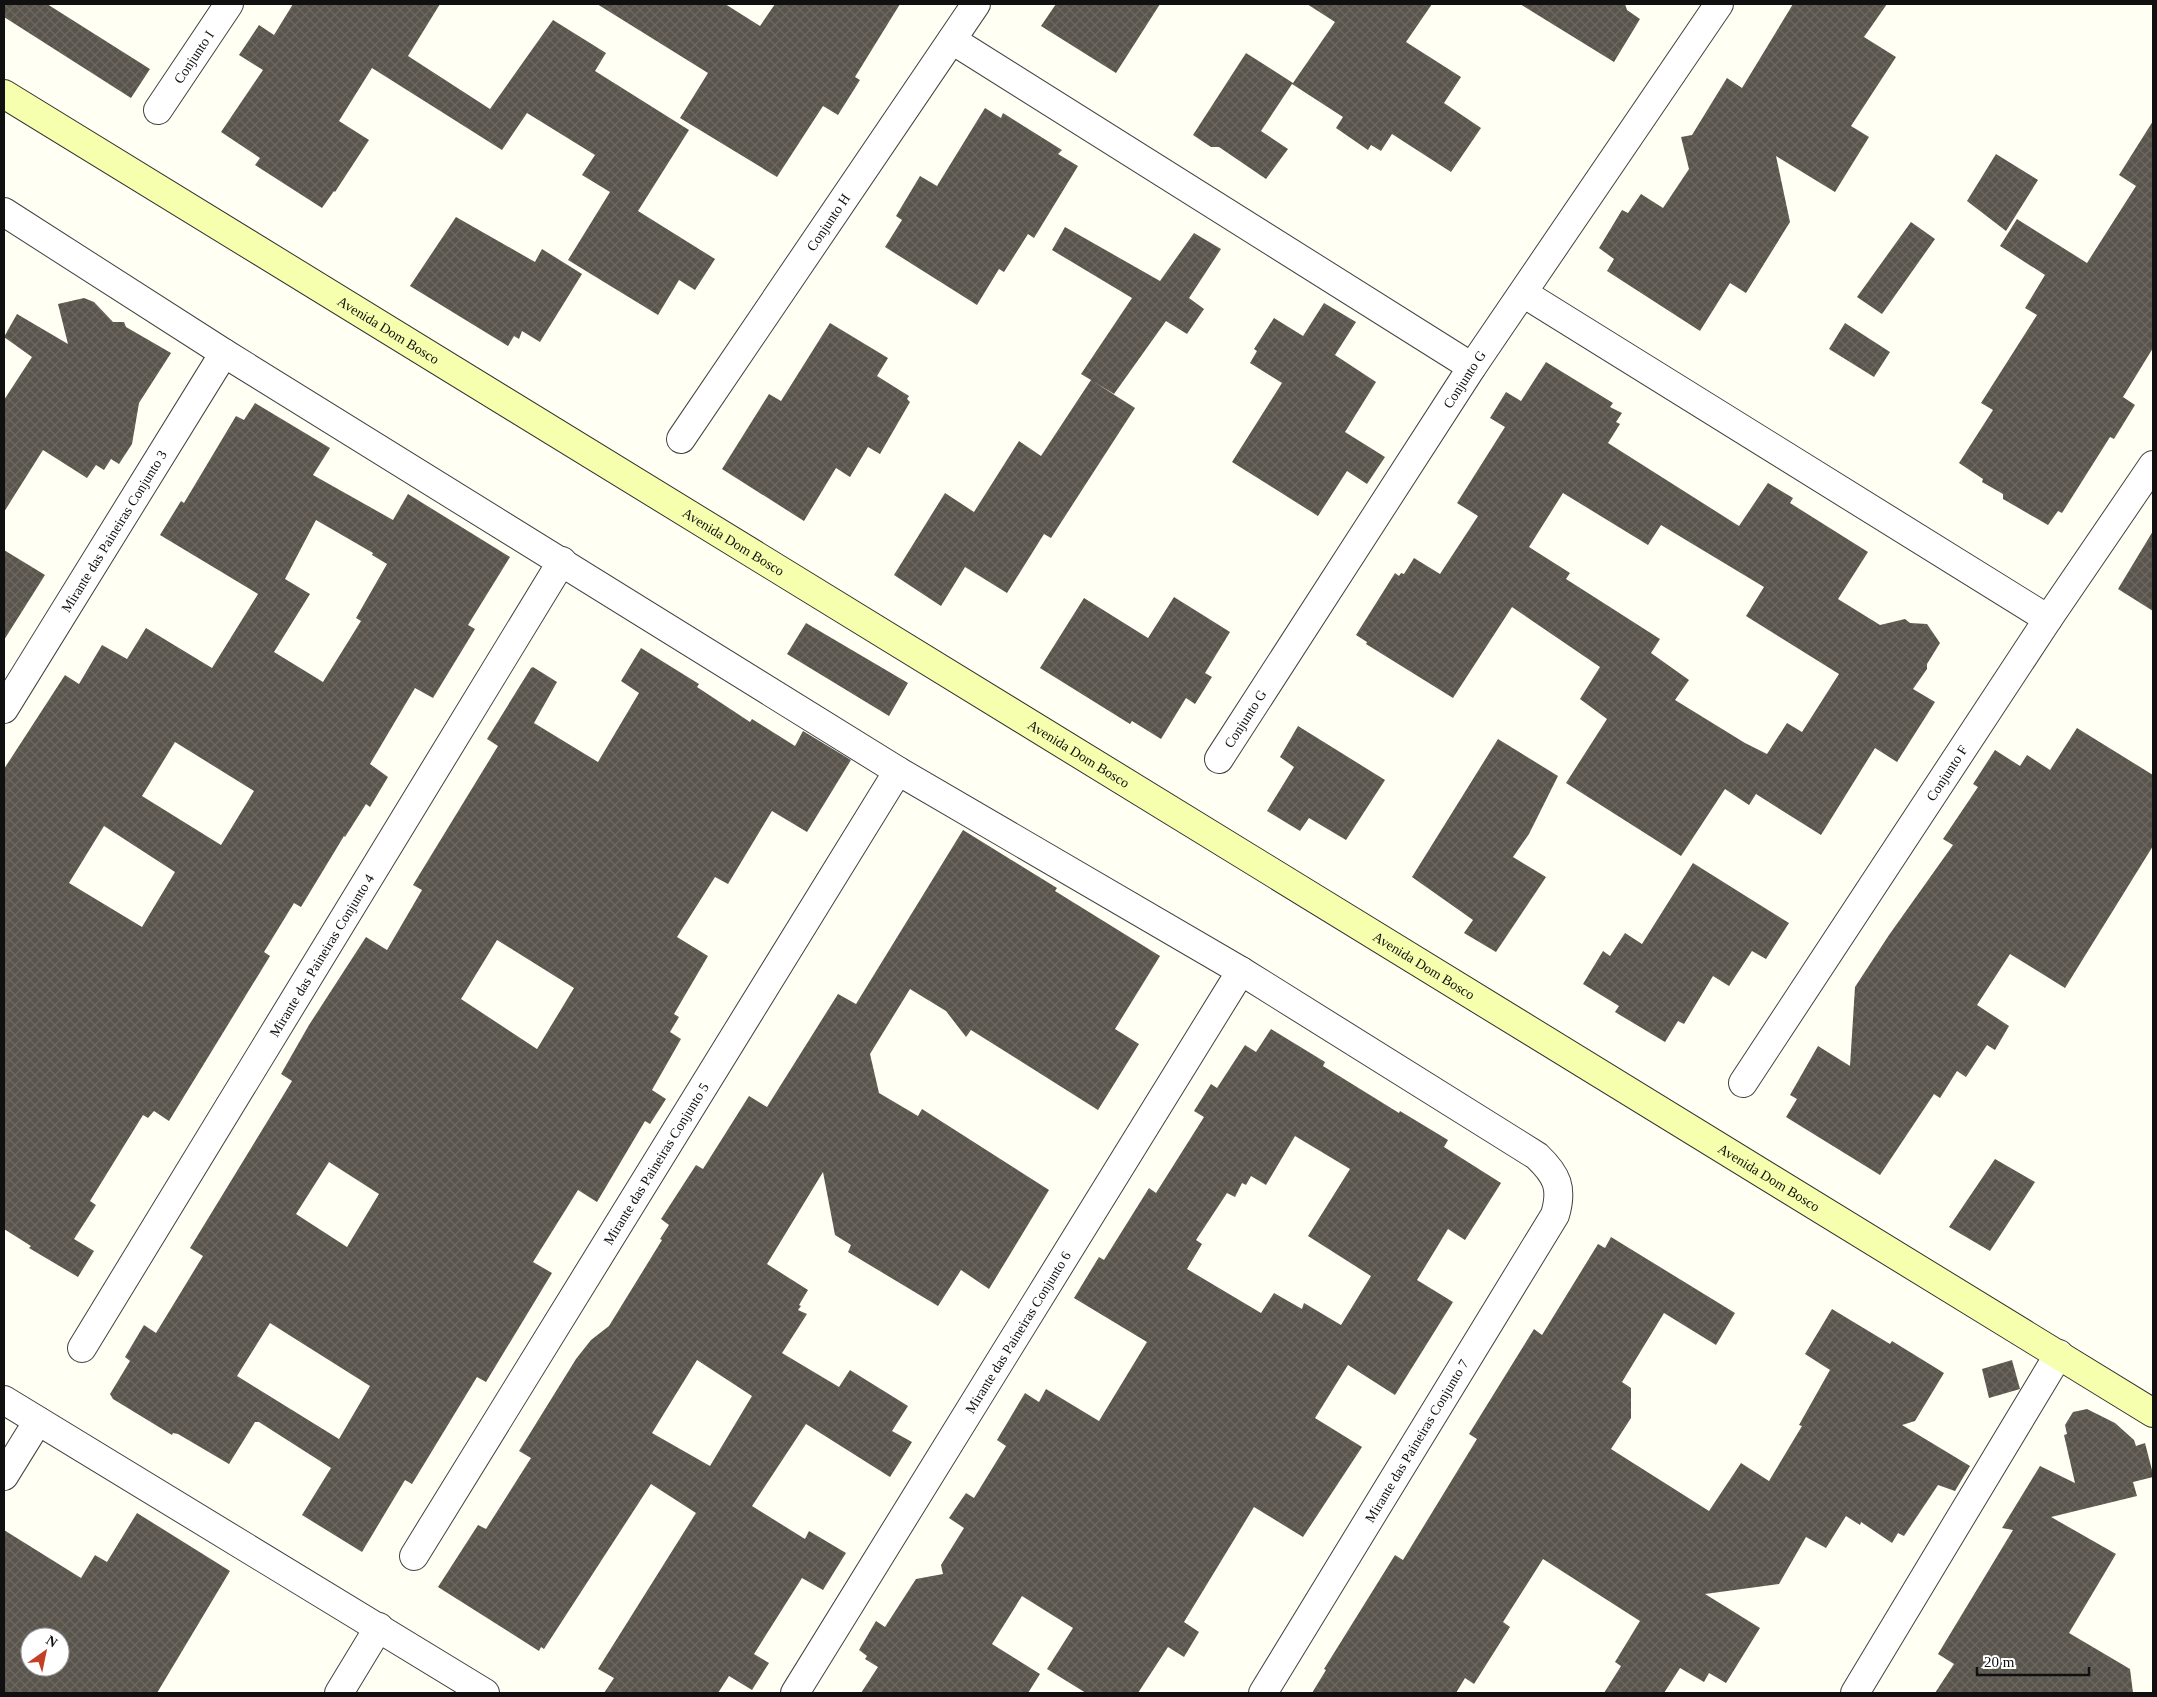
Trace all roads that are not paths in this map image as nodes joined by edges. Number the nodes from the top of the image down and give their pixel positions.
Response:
1 (229, 4) edge
2 (976, 4) edge
3 (1719, 4) edge
4 (952, 40) junction
5 (4, 94) edge
6 (158, 110) dead end
7 (4, 212) edge
8 (1523, 293) junction
9 (224, 353) junction
10 (1472, 367) junction
11 (680, 439) dead end
12 (2153, 465) edge
13 (562, 561) junction
14 (2048, 619) junction
15 (4, 709) edge
16 (1219, 759) dead end
17 (898, 770) junction
18 (1241, 972) junction
19 (1743, 1083) dead end
20 (82, 1348) dead end
21 (2058, 1354) junction
22 (4, 1400) edge
23 (2153, 1413) edge
24 (38, 1421) junction
25 (4, 1476) edge
26 (414, 1556) dead end
27 (379, 1627) junction
28 (339, 1693) edge
29 (485, 1693) edge
30 (795, 1693) edge
31 (1263, 1693) edge
32 (1855, 1693) edge

1 - 6 street, Conjunto I
2 - 4 street, Conjunto H
3 - 8 street, Conjunto G
4 - 10 street
4 - 11 street, Conjunto H
5 - 21 street, Avenida Dom Bosco
7 - 9 street
8 - 10 street, Conjunto G
8 - 14 street
9 - 13 street
9 - 15 street, Mirante das Paineiras Conjunto 3
10 - 16 street, Conjunto G
12 - 14 street, Conjunto F
13 - 17 street
13 - 20 street, Mirante das Paineiras Conjunto 4
14 - 19 street, Conjunto F
17 - 18 street
17 - 26 street, Mirante das Paineiras Conjunto 5
18 - 30 street, Mirante das Paineiras Conjunto 6
18 - 31 street, Mirante das Paineiras Conjunto 7
21 - 23 street, Avenida Dom Bosco
21 - 32 street
22 - 24 street
24 - 25 street
24 - 27 street
27 - 28 street
27 - 29 street

